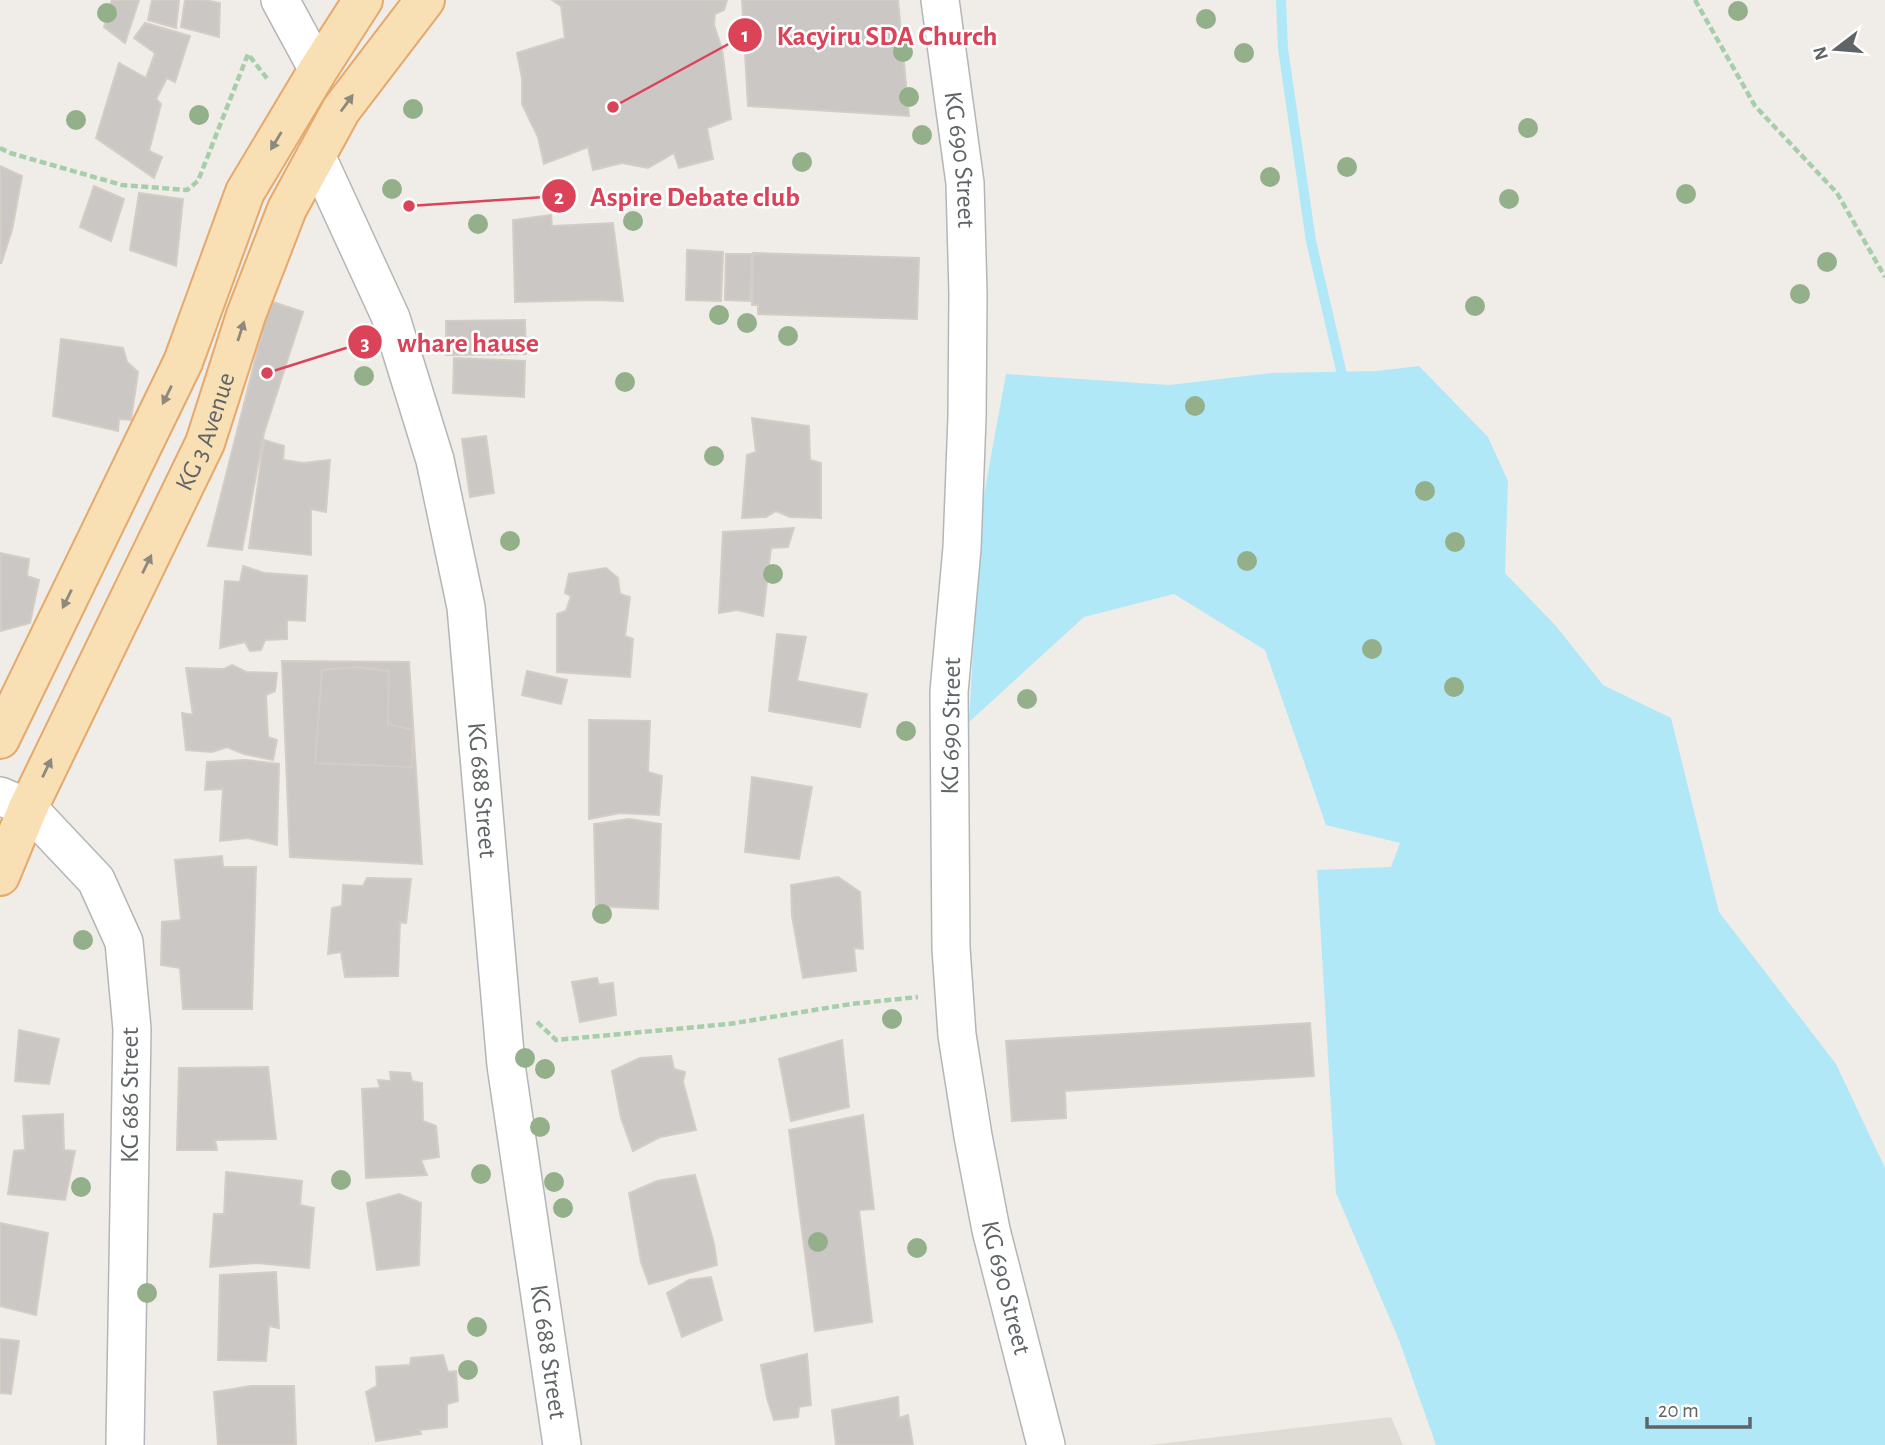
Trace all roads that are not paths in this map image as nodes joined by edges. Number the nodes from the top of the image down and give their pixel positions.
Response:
1 (279, 0) edge
2 (363, 0) edge
3 (425, 0) edge
4 (940, 0) edge
5 (318, 70) junction
6 (316, 155) junction
7 (0, 739) edge
8 (14, 802) edge
9 (0, 876) edge
10 (125, 1445) edge
11 (562, 1445) edge
12 (1046, 1445) edge

1 - 5 street
2 - 5 main road, KG 3 Avenue
6 -> 3 main road, KG 3 Avenue
4 - 12 street, KG 690 Street
5 -> 7 main road, KG 3 Avenue
8 -> 6 main road, KG 3 Avenue
6 - 11 street, KG 688 Street
8 - 9 main road, KG 3 Avenue
8 - 10 street, KG 686 Street

